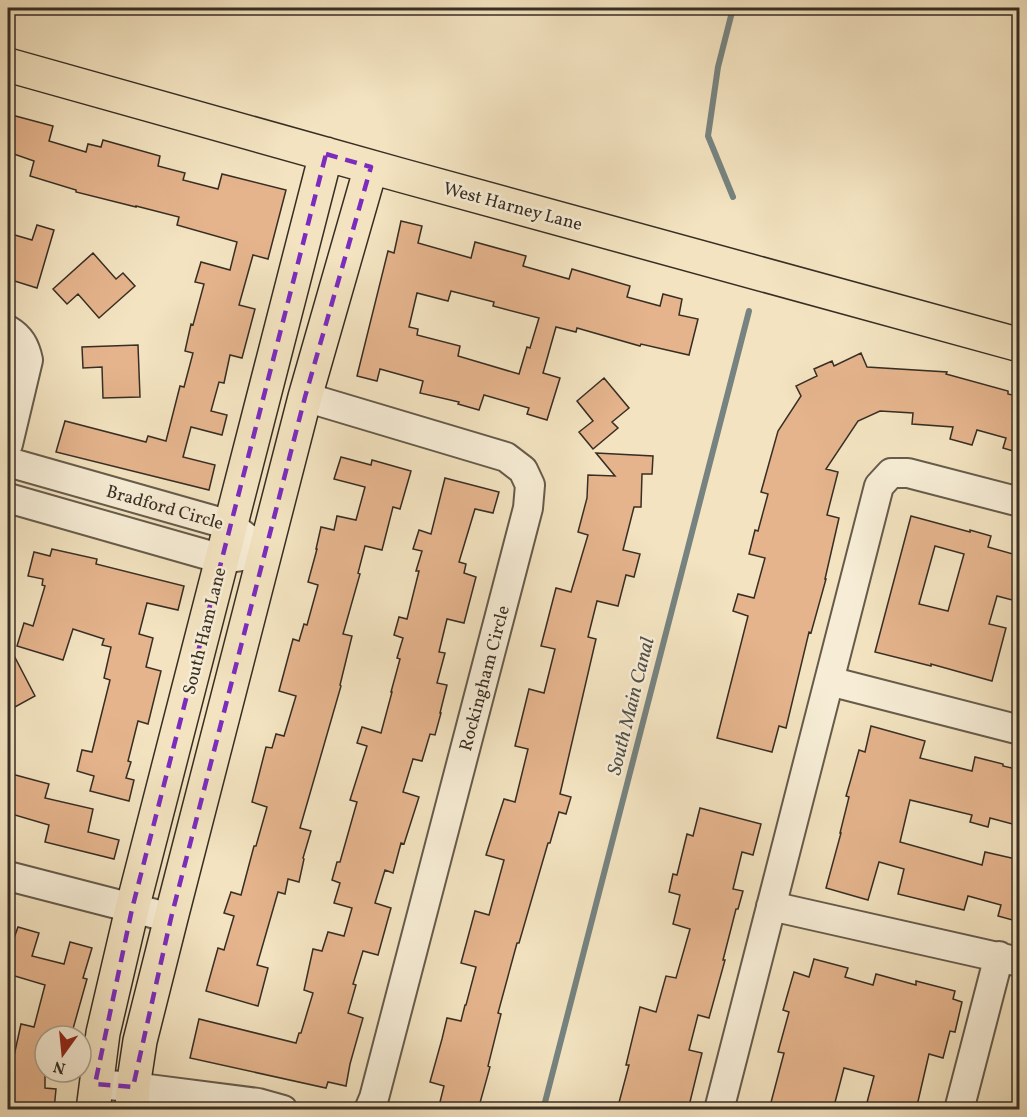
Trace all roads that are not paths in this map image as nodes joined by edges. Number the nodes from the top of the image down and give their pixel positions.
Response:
1 (8, 65) edge
2 (326, 154) junction
3 (371, 167) junction
4 (8, 330) edge
5 (1020, 345) edge
6 (305, 397) junction
7 (8, 444) edge
8 (8, 462) edge
9 (8, 498) edge
10 (1020, 502) edge
11 (230, 525) junction
12 (266, 552) junction
13 (222, 560) junction
14 (829, 681) junction
15 (1020, 730) edge
16 (8, 876) edge
17 (771, 906) junction
18 (132, 909) junction
19 (171, 918) junction
20 (1009, 959) edge
21 (94, 1097) edge
22 (133, 1098) edge
23 (283, 1110) edge
24 (369, 1110) edge
25 (719, 1110) edge
26 (959, 1110) edge

1 - 2 main road, West Harney Lane
2 - 3 main road, West Harney Lane
2 - 11 main road, South Ham Lane
3 - 5 main road, West Harney Lane
3 - 6 main road
4 - 7 street
6 - 12 main road
6 - 24 street, Rockingham Circle
8 - 11 street, Bradford Circle
9 - 13 street, Bradford Circle
10 - 14 street
11 - 12 street, Bradford Circle
11 - 13 main road, South Ham Lane
12 - 13 street, Bradford Circle
12 - 19 main road
13 - 18 main road, South Ham Lane
14 - 15 street
14 - 17 street
16 - 18 street
17 - 20 street
17 - 25 street
18 - 19 street
18 - 21 main road, South Ham Lane
19 - 22 main road
20 - 26 street
21 - 22 street
22 - 23 street

